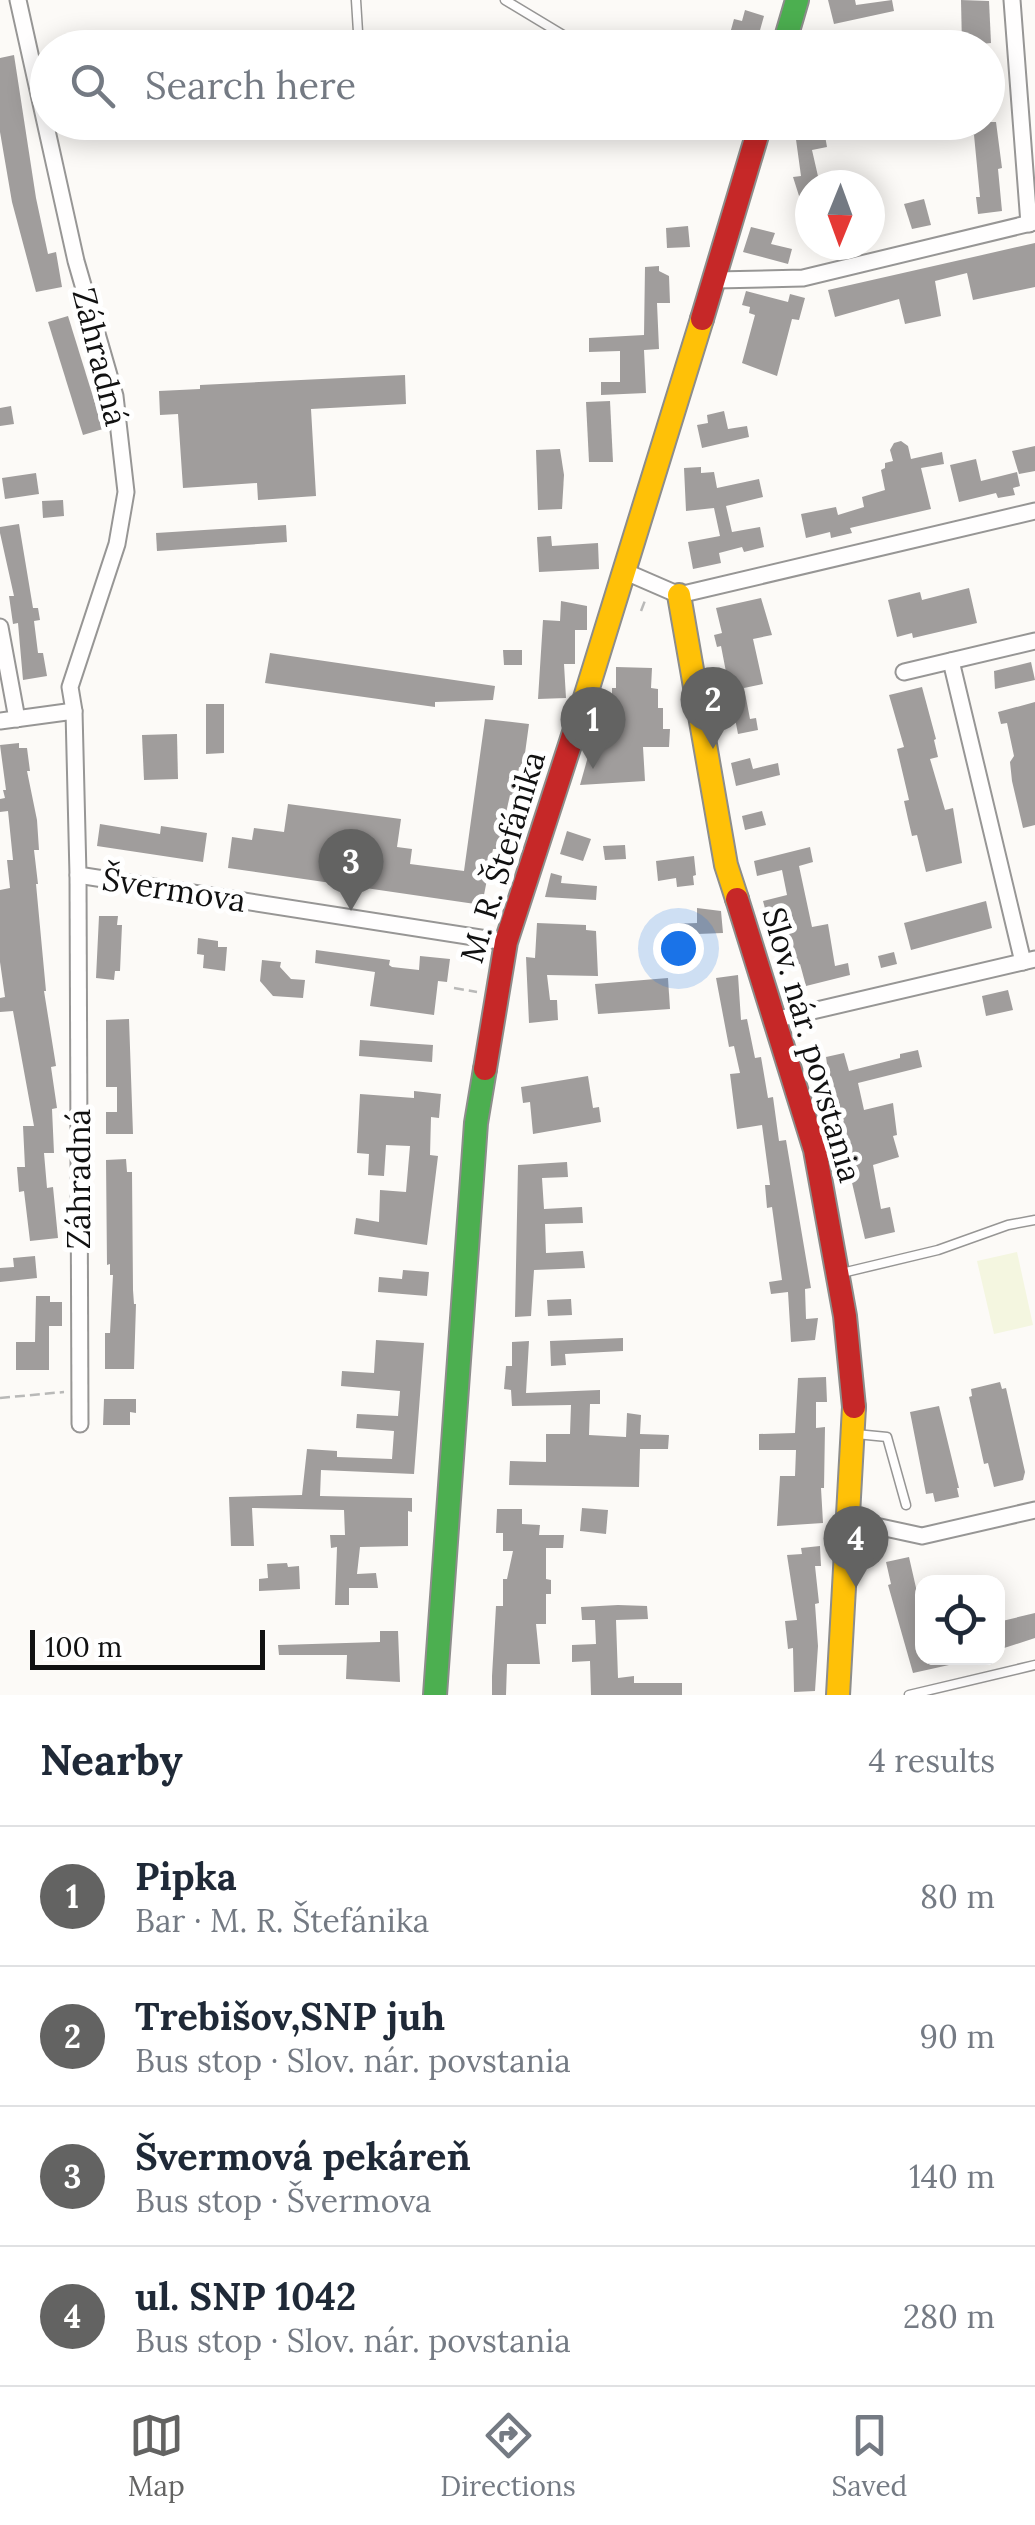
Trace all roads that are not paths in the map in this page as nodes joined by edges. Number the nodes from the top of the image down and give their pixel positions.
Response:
1 (18, 0) edge
2 (356, 0) edge
3 (505, 0) edge
4 (797, 0) edge
5 (1012, 0) edge
6 (357, 30) edge
7 (555, 30) edge
8 (788, 30) edge
9 (30, 54) edge
10 (49, 140) edge
11 (756, 140) edge
12 (1032, 223) edge
13 (715, 280) junction
14 (1035, 510) edge
15 (626, 572) junction
16 (680, 595) junction
17 (0, 627) edge
18 (1035, 641) edge
19 (952, 661) junction
20 (904, 672) dead end
21 (74, 711) junction
22 (8, 720) edge
23 (78, 875) junction
24 (506, 942) junction
25 (1029, 961) edge
26 (774, 1020) junction
27 (1035, 1220) edge
28 (838, 1274) junction
29 (80, 1424) dead end
30 (852, 1434) junction
31 (906, 1505) dead end
32 (1035, 1510) edge
33 (848, 1520) junction
34 (1035, 1666) edge
35 (435, 1695) edge
36 (838, 1695) edge
37 (908, 1695) edge

1 - 9 street, Záhradná
2 - 6 lane
3 - 7 lane
4 - 8 street
5 - 12 street
10 - 21 street, Záhradná
11 - 13 street, M. R. Štefánika
12 - 13 street
13 - 15 street, M. R. Štefánika
14 - 16 street
15 - 16 street
15 - 24 street, M. R. Štefánika
16 - 26 street, Slov. nár. povstania
17 - 22 street
18 - 19 street
19 - 20 street
19 - 25 street
21 - 22 street
21 - 23 street, Švermova
23 - 24 street, Švermova
23 - 29 street, Záhradná
24 - 35 street, M. R. Štefánika
25 - 26 street
26 - 28 street, Slov. nár. povstania
27 - 28 lane
28 - 30 street, Slov. nár. povstania
30 - 31 lane
30 - 33 street, Slov. nár. povstania
32 - 33 street
33 - 36 street, Slov. nár. povstania
34 - 37 lane

